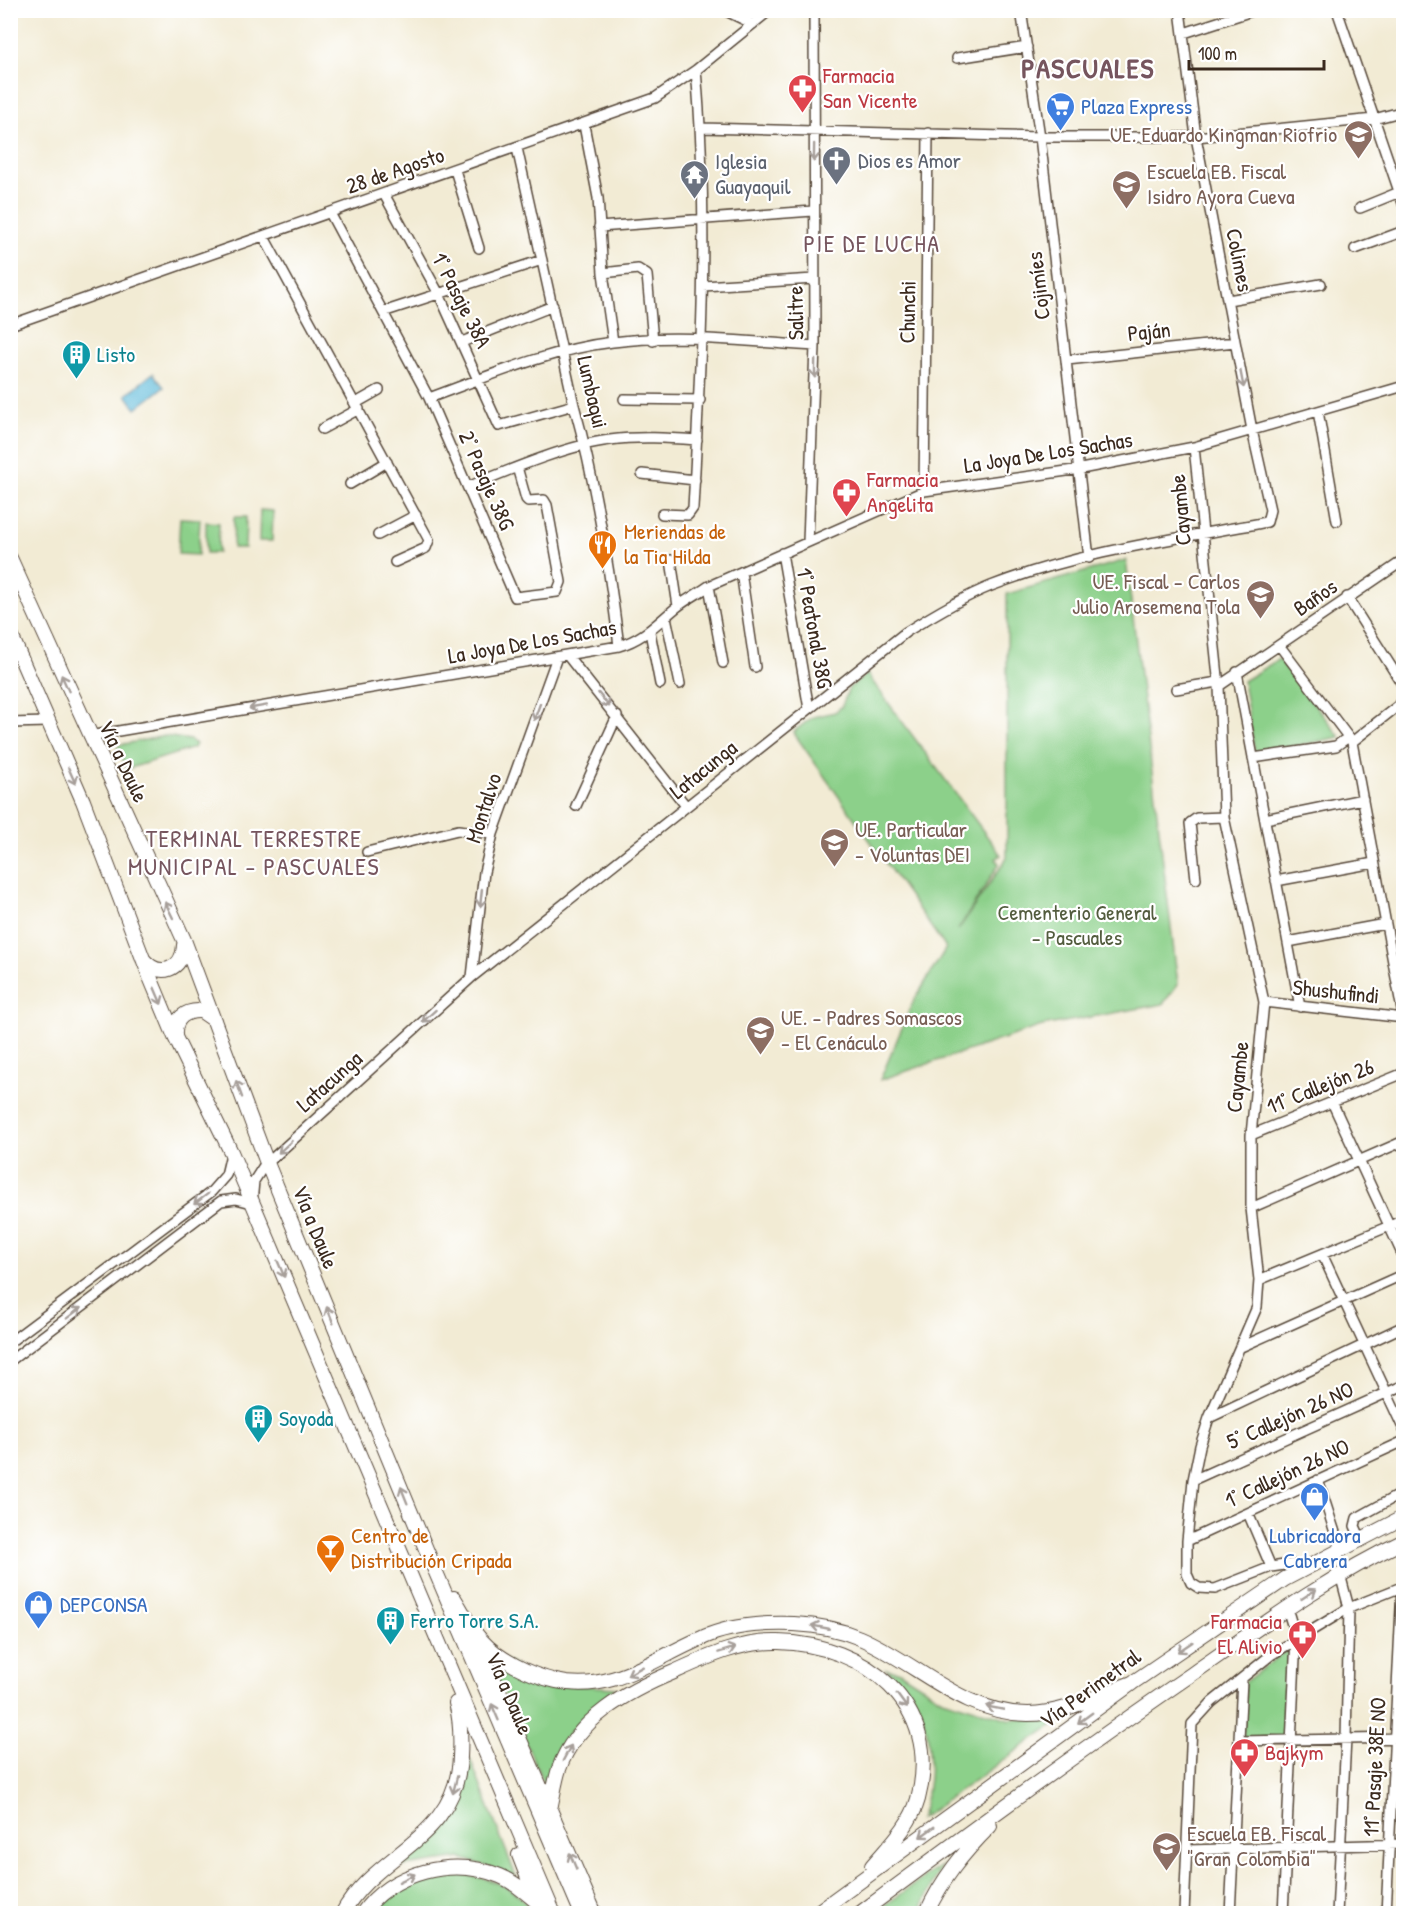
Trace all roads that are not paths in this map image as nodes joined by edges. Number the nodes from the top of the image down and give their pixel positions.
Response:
1 (724, 10) edge
2 (770, 10) edge
3 (814, 10) edge
4 (1021, 10) edge
5 (1180, 10) edge
6 (1255, 10) edge
7 (1337, 10) edge
8 (753, 24) junction
9 (1184, 33) junction
10 (1027, 47) junction
11 (957, 58) dead end
12 (696, 70) junction
13 (1404, 111) edge
14 (1374, 120) junction
15 (584, 125) junction
16 (701, 128) junction
17 (815, 131) junction
18 (928, 133) junction
19 (1040, 137) junction
20 (1196, 137) junction
21 (518, 148) junction
22 (454, 170) junction
23 (1397, 193) junction
24 (384, 194) junction
25 (1404, 206) edge
26 (1360, 208) dead end
27 (813, 211) junction
28 (330, 213) junction
29 (702, 221) junction
30 (599, 227) junction
31 (1404, 231) edge
32 (264, 237) junction
33 (478, 248) dead end
34 (1355, 249) dead end
35 (542, 260) junction
36 (603, 273) junction
37 (814, 279) junction
38 (1321, 284) dead end
39 (703, 286) junction
40 (439, 294) junction
41 (1228, 300) junction
42 (553, 306) junction
43 (384, 312) junction
44 (10, 325) edge
45 (702, 339) junction
46 (653, 340) junction
47 (462, 342) junction
48 (613, 342) junction
49 (1235, 342) junction
50 (815, 346) junction
51 (563, 353) junction
52 (1067, 360) junction
53 (479, 379) junction
54 (1404, 386) edge
55 (379, 390) dead end
56 (429, 398) junction
57 (624, 399) dead end
58 (700, 400) junction
59 (574, 405) junction
60 (358, 406) junction
61 (1318, 411) junction
62 (322, 429) dead end
63 (1252, 430) junction
64 (697, 440) junction
65 (585, 446) junction
66 (1194, 447) junction
67 (387, 462) junction
68 (516, 467) junction
69 (1081, 469) junction
70 (642, 474) dead end
71 (694, 480) junction
72 (350, 484) dead end
73 (470, 486) junction
74 (924, 491) junction
75 (662, 514) dead end
76 (416, 515) junction
77 (1270, 515) joint
78 (1337, 521) dead end
79 (1201, 534) junction
80 (378, 535) dead end
81 (808, 542) junction
82 (783, 553) junction
83 (10, 558) edge
84 (1089, 558) junction
85 (670, 560) dead end
86 (395, 562) dead end
87 (1402, 566) edge
88 (741, 572) junction
89 (709, 586) junction
90 (1347, 597) junction
91 (678, 606) junction
92 (666, 617) junction
93 (650, 632) junction
94 (10, 633) edge
95 (1279, 645) junction
96 (619, 646) junction
97 (562, 656) junction
98 (723, 663) dead end
99 (755, 667) dead end
100 (1237, 672) junction
101 (660, 684) dead end
102 (680, 684) dead end
103 (1218, 684) junction
104 (1404, 687) edge
105 (1176, 688) dead end
106 (1404, 701) edge
107 (809, 709) junction
108 (617, 716) junction
109 (48, 722) junction
110 (10, 723) edge
111 (89, 736) junction
112 (1349, 740) junction
113 (1253, 758) junction
114 (1363, 799) junction
115 (576, 806) dead end
116 (686, 806) junction
117 (1224, 817) junction
118 (1264, 819) junction
119 (493, 834) junction
120 (367, 852) dead end
121 (1374, 863) junction
122 (1196, 879) dead end
123 (1276, 881) junction
124 (1385, 924) junction
125 (183, 940) junction
126 (1288, 942) junction
127 (139, 952) junction
128 (1392, 962) junction
129 (1404, 962) edge
130 (472, 977) junction
131 (1264, 1002) junction
132 (1300, 1007) junction
133 (1403, 1019) edge
134 (215, 1022) junction
135 (176, 1037) junction
136 (1404, 1073) edge
137 (1332, 1102) junction
138 (1251, 1135) junction
139 (1404, 1141) edge
140 (231, 1152) junction
141 (1359, 1160) junction
142 (267, 1163) junction
143 (252, 1203) junction
144 (1251, 1208) junction
145 (1404, 1220) edge
146 (1388, 1226) junction
147 (1322, 1254) junction
148 (1404, 1258) edge
149 (1404, 1274) edge
150 (1259, 1280) junction
151 (1343, 1299) junction
152 (42, 1318) junction
153 (1404, 1326) edge
154 (51, 1331) junction
155 (10, 1342) edge
156 (1364, 1345) junction
157 (1241, 1347) junction
158 (10, 1361) edge
159 (1404, 1385) edge
160 (1386, 1393) junction
161 (1209, 1418) junction
162 (1404, 1430) edge
163 (1404, 1441) edge
164 (1193, 1480) junction
165 (1318, 1480) junction
166 (1404, 1492) edge
167 (1248, 1513) junction
168 (1404, 1517) edge
169 (1360, 1537) junction
170 (1187, 1541) junction
171 (1404, 1541) edge
172 (1340, 1548) junction
173 (426, 1549) junction
174 (1271, 1567) junction
175 (1305, 1568) junction
176 (1340, 1574) junction
177 (1403, 1586) edge
178 (1287, 1608) junction
179 (1348, 1608) junction
180 (471, 1625) junction
181 (1296, 1638) junction
182 (447, 1666) junction
183 (1242, 1680) junction
184 (1132, 1683) junction
185 (1399, 1738) edge
186 (1347, 1739) junction
187 (1292, 1740) junction
188 (1239, 1741) junction
189 (493, 1773) junction
190 (527, 1787) junction
191 (1019, 1796) junction
192 (550, 1809) junction
193 (1404, 1844) edge
194 (1389, 1845) junction
195 (1341, 1846) junction
196 (1286, 1848) junction
197 (1233, 1849) junction
198 (1187, 1850) junction
199 (859, 1881) junction
200 (540, 1908) edge
201 (342, 1914) edge
202 (362, 1914) edge
203 (554, 1914) edge
204 (582, 1914) edge
205 (596, 1914) edge
206 (814, 1914) edge
207 (860, 1914) edge
208 (926, 1914) edge
209 (1184, 1914) edge
210 (1230, 1914) edge
211 (1283, 1914) edge
212 (1337, 1914) edge
213 (1386, 1914) edge

1 - 8 street
2 - 8 street, 28 de Agosto
3 - 17 street, Salitre
4 - 10 street, Cojimíes
5 - 9 street, Colimes
6 - 9 street
7 - 14 street
8 - 12 street, 28 de Agosto
9 - 20 street, Colimes
10 - 11 street
10 - 19 street, Cojimíes
12 - 15 street, 28 de Agosto
12 - 16 street
13 - 14 street
14 - 20 street
14 - 23 street
15 - 21 street, 28 de Agosto
15 - 30 street
16 - 17 street
16 - 29 street
17 - 18 street
17 -> 27 street, Salitre
18 - 19 street
18 - 74 street, Chunchi
19 - 20 street
19 - 52 street, Cojimíes
20 - 41 street, Colimes
21 - 22 street, 28 de Agosto
21 - 35 street, Lumbaqui
22 - 24 street, 28 de Agosto
22 - 33 street
23 - 25 street
23 - 26 street
24 - 28 street, 28 de Agosto
24 - 40 street, 1° Pasaje 38A
27 - 29 street
27 - 37 street, Salitre
28 - 32 street, 28 de Agosto
28 - 43 street, 2° Pasaje 38G
29 - 30 street
29 - 39 street
30 - 36 street
31 - 34 street
32 - 44 street, 28 de Agosto
32 - 60 street
35 - 40 street
35 - 42 street, Lumbaqui
36 - 46 street
36 - 48 street
37 - 39 street
37 - 50 street, Salitre
38 - 41 street
39 - 45 street
40 - 43 street
40 - 47 street, 1° Pasaje 38A
41 - 49 street, Colimes
42 - 47 street
42 - 51 street, Lumbaqui
43 - 56 street, 2° Pasaje 38G
45 - 46 street
45 - 50 street
45 - 58 street
46 - 48 street
47 - 53 street, 1° Pasaje 38A
48 - 51 street
49 - 52 street, Paján
49 -> 63 street, Colimes
50 -> 81 street, Salitre
51 - 53 street
51 - 59 street, Lumbaqui
52 - 69 street, Cojimíes
53 - 56 street
53 - 59 street, 1° Pasaje 38A
54 - 61 street, La Joya De Los Sachas
55 - 60 street
56 - 73 street, 2° Pasaje 38G
57 - 58 street
58 - 64 street
59 - 65 street, Lumbaqui
60 - 62 street
60 - 67 street
61 - 63 street, La Joya De Los Sachas
61 - 78 street
63 - 66 street, La Joya De Los Sachas
63 - 77 street, Colimes
64 - 65 street
64 - 71 street
65 - 68 street
65 - 96 street, Lumbaqui
66 - 69 street, La Joya De Los Sachas
66 - 79 street, Cayambe
67 - 72 street
67 - 76 street
68 - 73 street
68 - 73 street, 2° Pasaje 38G
69 - 74 street, La Joya De Los Sachas
69 - 84 street, Cojimíes
70 - 71 street
71 - 75 street
74 - 81 street, La Joya De Los Sachas
76 - 80 street
76 - 86 street
77 - 79 street, Latacunga
79 - 84 street, Latacunga
79 - 103 street, Cayambe
81 - 82 street, La Joya De Los Sachas
82 - 88 street, La Joya De Los Sachas
82 - 107 street, 1° Peatonal 38G
111 -> 83 highway, Vía a Daule
84 - 107 street, Latacunga
85 - 91 street
87 - 90 street, Baños
88 - 89 street, La Joya De Los Sachas
88 - 99 street
89 - 91 street, La Joya De Los Sachas
89 - 98 street
90 - 95 street, Baños
90 - 104 street
91 - 92 street, La Joya De Los Sachas
92 - 93 street, La Joya De Los Sachas
92 - 102 street
93 - 96 street, La Joya De Los Sachas
93 - 101 street
94 - 109 highway
95 - 100 street, Baños
95 - 112 street
96 - 97 street, La Joya De Los Sachas
97 -> 108 street
97 -> 111 street, La Joya De Los Sachas
97 -> 119 street, Montalvo
100 - 103 street, Baños
100 - 113 street
103 - 105 street
103 - 117 street, Cayambe
106 - 112 street
107 - 116 street, Latacunga
108 - 115 street
108 - 116 street
109 - 110 street
109 -> 127 highway
125 -> 111 highway, Vía a Daule
112 - 113 street
112 - 114 street
113 - 118 street
114 - 118 street
114 - 121 street
116 - 130 street, Latacunga
117 - 122 street
117 - 131 street, Cayambe
118 - 123 street
119 - 120 street
119 -> 130 street, Montalvo
121 - 123 street
121 - 124 street
123 - 126 street
124 - 126 street
124 - 128 street
125 - 127 highway
125 - 134 highway, Vía a Daule
126 - 132 street
127 -> 135 highway
128 - 129 street
128 - 133 street
130 -> 142 street, Latacunga
131 - 132 street, Shushufindi
131 - 138 street, Cayambe
132 - 133 street, Shushufindi
134 - 135 highway
142 -> 134 highway, Vía a Daule
135 - 140 highway
136 - 137 street, 11° Callejón 26
137 - 138 street, 11° Callejón 26
137 - 141 street
138 - 144 street, Cayambe
139 - 141 street
140 - 143 highway
140 -> 152 street
141 - 144 street
141 - 146 street
142 - 143 street, Latacunga
173 -> 142 highway, Vía a Daule
154 -> 143 street
143 -> 182 highway
144 - 150 street, Cayambe
145 - 146 street
146 - 147 street
146 - 148 street
147 - 150 street
147 - 151 street
149 - 151 street
150 - 157 street, Cayambe
151 - 156 street
151 - 157 street
152 - 154 street
152 - 155 street
153 - 156 street, 5° Callejón 26 NO
154 - 158 street
156 - 160 street
156 - 161 street, 5° Callejón 26 NO
157 - 161 street, Cayambe
159 - 160 street, 5° Callejón 26 NO
160 - 162 street
160 - 164 street, 5° Callejón 26 NO
161 - 164 street, Cayambe
163 - 165 street, 1° Callejón 26 NO
164 - 170 street, Cayambe
165 - 167 street, 1° Callejón 26 NO
165 - 172 street
166 - 169 street
167 - 170 street, 1° Callejón 26 NO
167 - 174 street
168 - 169 highway, Vía Perimetral
169 - 172 highway, Vía Perimetral
170 - 174 street, Cayambe
171 - 176 highway, Vía Perimetral
172 - 175 highway, Vía Perimetral
173 - 180 highway
190 -> 173 highway, Vía a Daule
174 - 175 street, Cayambe
175 -> 184 highway, Vía Perimetral
178 -> 176 highway, Vía Perimetral
176 - 179 street
177 - 179 street
177 - 185 street, 11° Pasaje 38E NO
178 - 181 street
178 - 191 highway, Vía Perimetral
179 - 181 street
179 - 186 street
184 -> 180 highway
180 - 192 highway
181 - 183 street
181 - 187 street
182 - 189 highway
182 -> 201 highway
183 - 188 street
183 - 198 street
184 -> 199 highway, Vía Perimetral
185 - 186 street
185 - 194 street, 11° Pasaje 38E NO
186 - 187 street
186 - 195 street
187 - 188 street
187 - 196 street
188 - 197 street
189 - 200 highway
189 - 203 highway
190 - 192 highway
190 - 204 highway, Vía a Daule
191 - 207 highway, Vía Perimetral
191 - 208 highway
192 -> 199 highway
205 -> 192 highway
193 - 194 street
194 - 195 street
194 - 213 street, 11° Pasaje 38E NO
195 - 196 street
195 - 212 street
196 - 197 street
196 - 211 street
197 - 198 street
197 - 210 street
198 - 209 street
199 - 206 highway, Vía Perimetral
202 -> 200 highway

